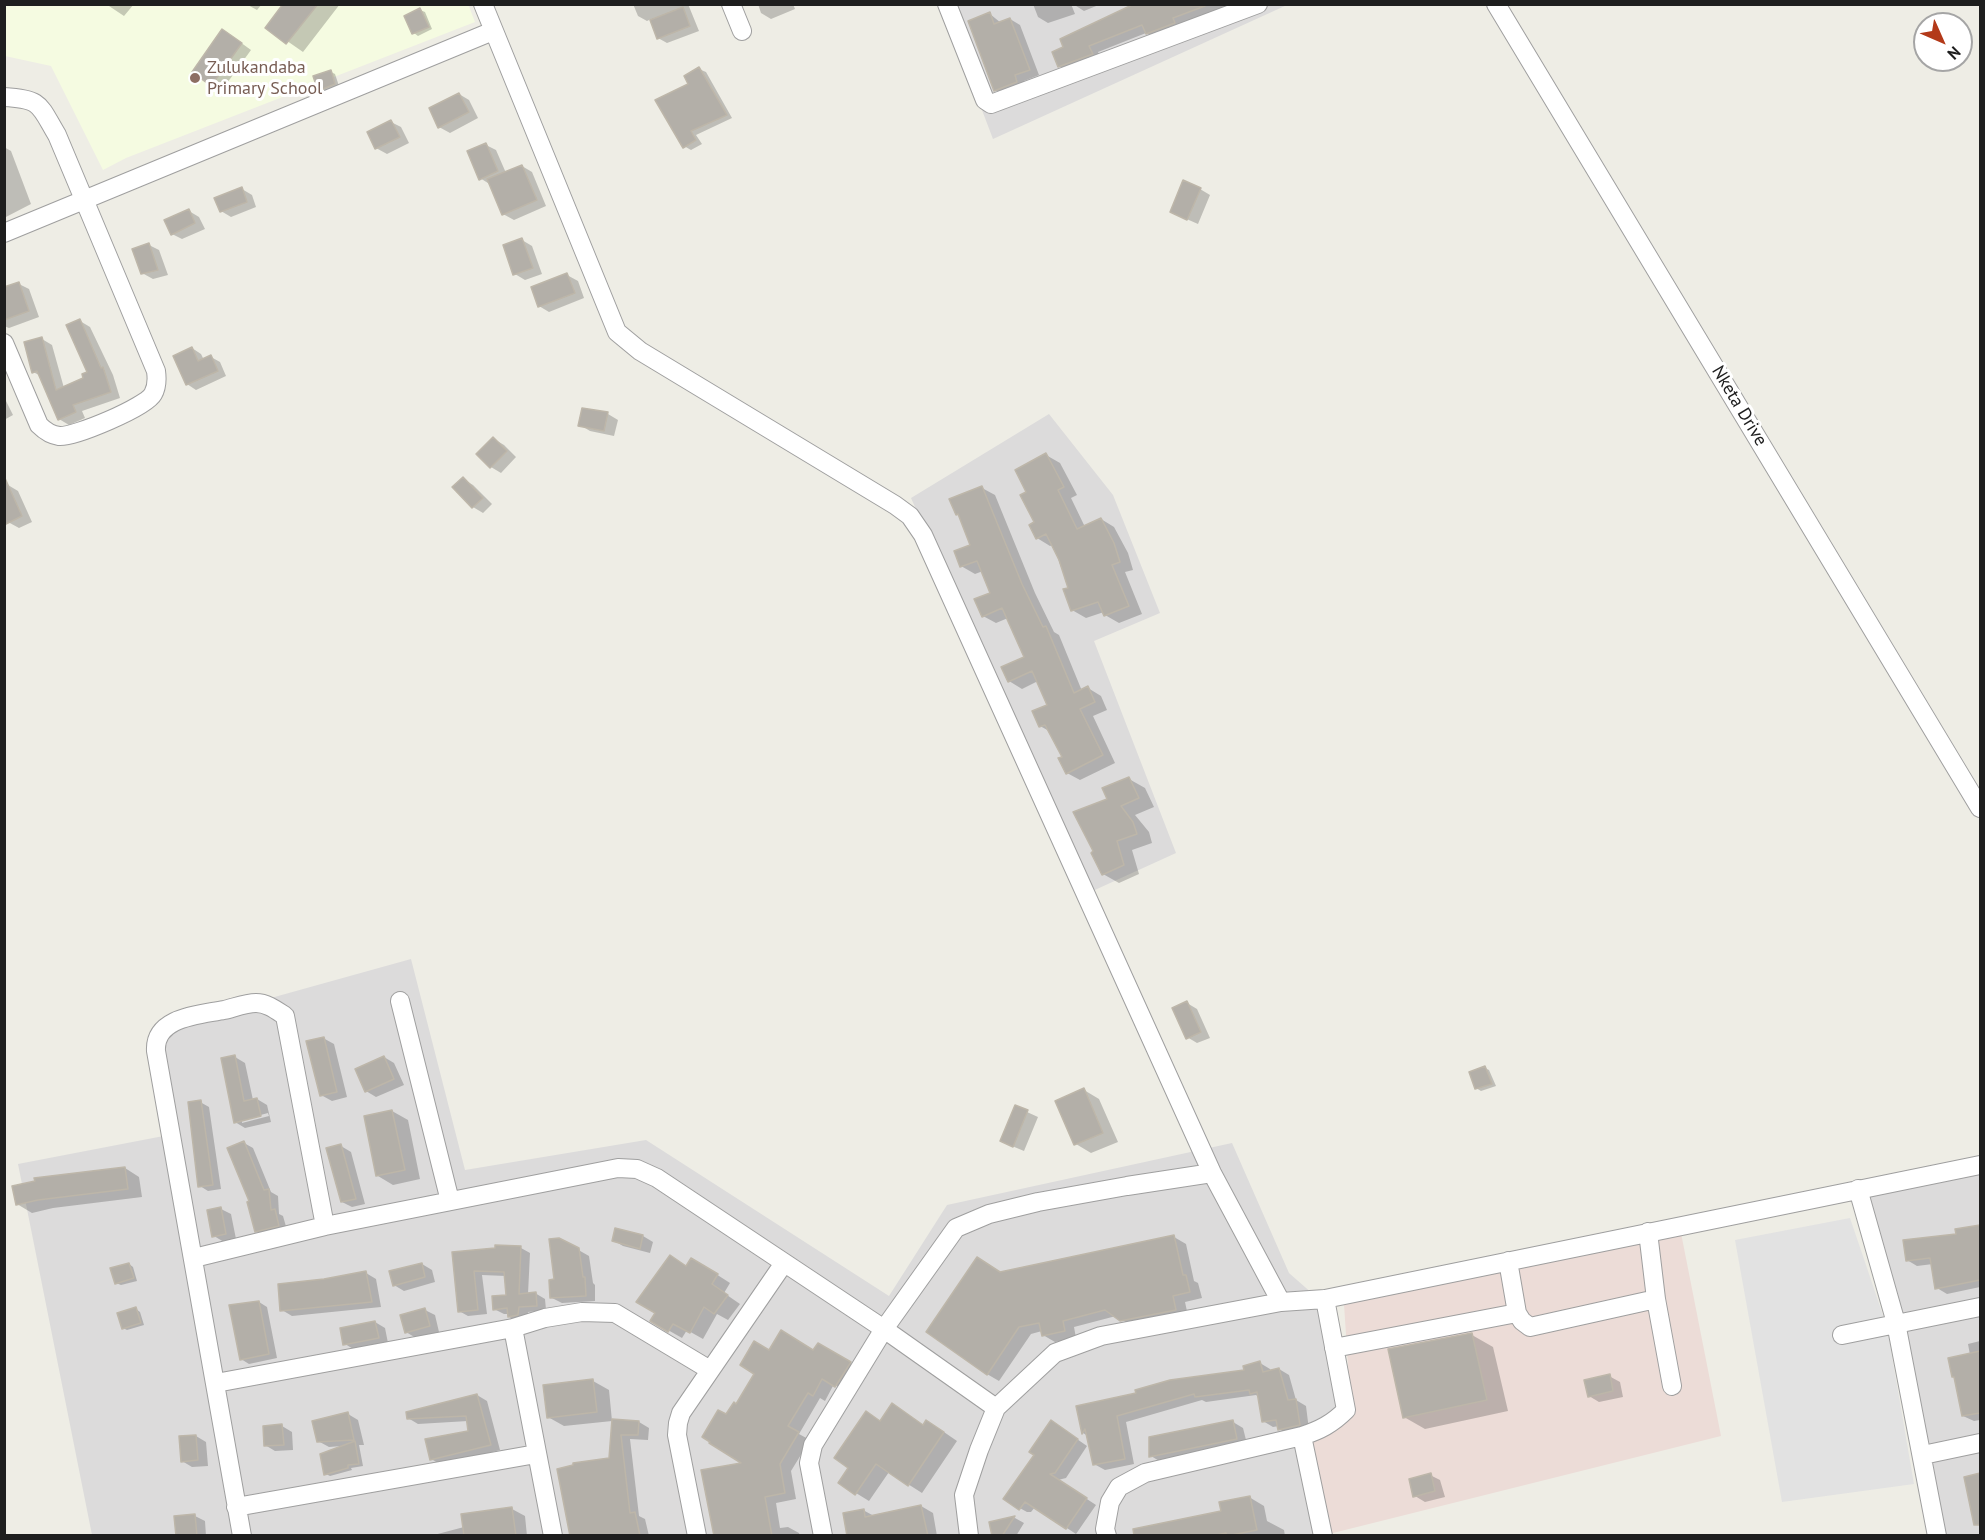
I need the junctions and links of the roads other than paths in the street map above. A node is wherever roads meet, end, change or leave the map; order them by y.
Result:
1 (483, 4) edge
2 (731, 4) edge
3 (947, 4) edge
4 (1258, 4) edge
5 (1496, 4) edge
6 (493, 31) junction
7 (742, 31) dead end
8 (4, 97) edge
9 (85, 199) junction
10 (4, 233) edge
11 (4, 343) edge
12 (1980, 808) edge
13 (400, 1001) dead end
14 (1980, 1165) edge
15 (1212, 1173) junction
16 (1858, 1189) junction
17 (450, 1201) junction
18 (325, 1226) junction
19 (1648, 1232) junction
20 (194, 1258) junction
21 (1508, 1261) junction
22 (784, 1263) junction
23 (1324, 1299) junction
24 (1656, 1299) junction
25 (1281, 1302) junction
26 (1980, 1307) edge
27 (1517, 1312) junction
28 (1896, 1323) junction
29 (513, 1328) junction
30 (884, 1329) junction
31 (1842, 1335) dead end
32 (1334, 1348) junction
33 (710, 1370) junction
34 (216, 1383) junction
35 (1672, 1386) dead end
36 (996, 1408) junction
37 (1302, 1436) junction
38 (1980, 1443) edge
39 (536, 1454) junction
40 (1923, 1455) junction
41 (236, 1507) junction
42 (242, 1536) edge
43 (553, 1536) edge
44 (697, 1536) edge
45 (823, 1536) edge
46 (969, 1536) edge
47 (1107, 1536) edge
48 (1323, 1536) edge
49 (1937, 1536) edge

1 - 6 street
2 - 7 street
3 - 4 street
5 - 12 street, Nketa Drive
6 - 9 street
6 - 15 street
8 - 9 street
9 - 10 street
9 - 11 street
13 - 17 street
14 - 16 street
15 - 25 street
15 - 30 street
16 - 19 street
16 - 28 street
17 - 18 street
17 - 22 street
18 - 20 street
18 - 20 street
19 - 21 street
19 - 24 street
20 - 34 street
21 - 23 street
21 - 27 street
22 - 30 street
22 - 33 street
23 - 25 street
23 - 32 street
24 - 27 street
24 - 35 street
25 - 36 street
26 - 28 street
27 - 32 street
28 - 31 street
28 - 40 street
29 - 33 street
29 - 34 street
29 - 39 street
30 - 36 street
30 - 45 street
32 - 37 street
33 - 44 street
34 - 41 street
36 - 46 street
37 - 47 street
37 - 48 street
38 - 40 street
39 - 41 street
39 - 43 street
40 - 49 street
41 - 42 street

